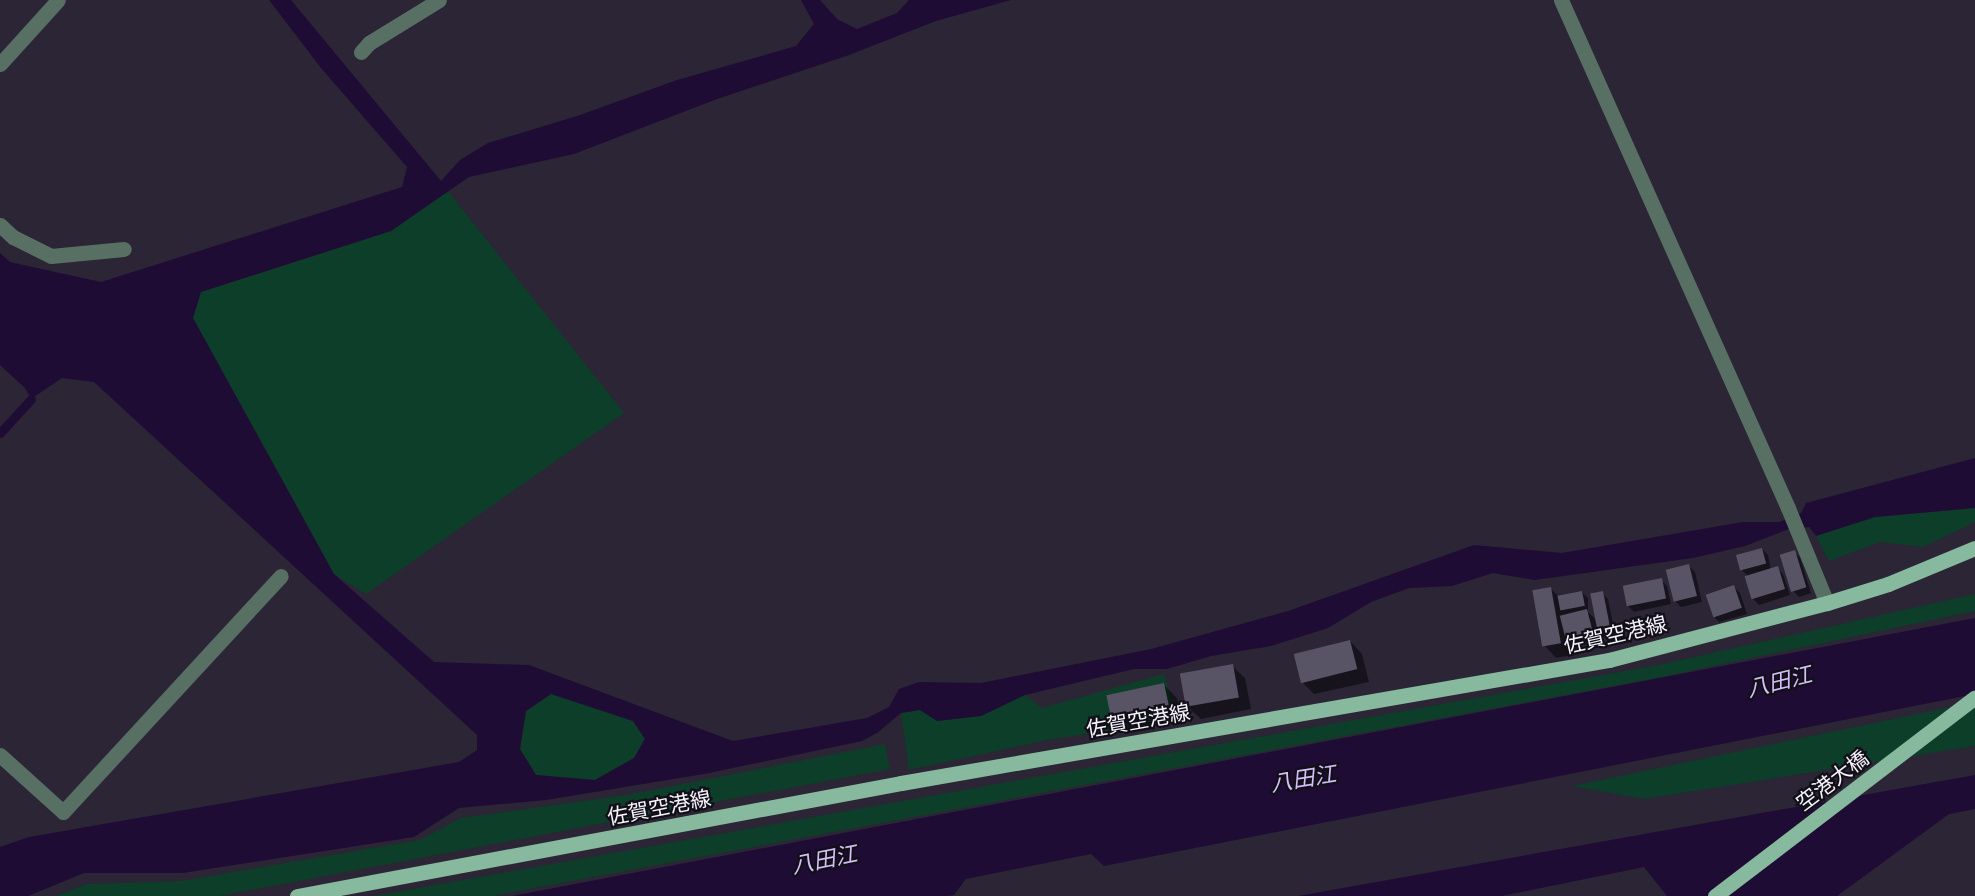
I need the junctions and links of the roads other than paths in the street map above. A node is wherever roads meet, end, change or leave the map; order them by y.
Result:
1 (58, 0) edge
2 (439, 0) edge
3 (1561, 0) edge
4 (362, 52) dead end
5 (0, 64) edge
6 (0, 225) edge
7 (123, 249) dead end
8 (1975, 548) edge
9 (281, 576) dead end
10 (1827, 603) junction
11 (1975, 697) edge
12 (0, 755) edge
13 (297, 896) edge
14 (1715, 896) edge

1 - 5 street
2 - 4 street
3 - 10 street
6 - 7 street
8 - 10 main road, 佐賀空港線
9 - 12 street
10 - 13 main road, 佐賀空港線
11 - 14 main road, 空港大橋

